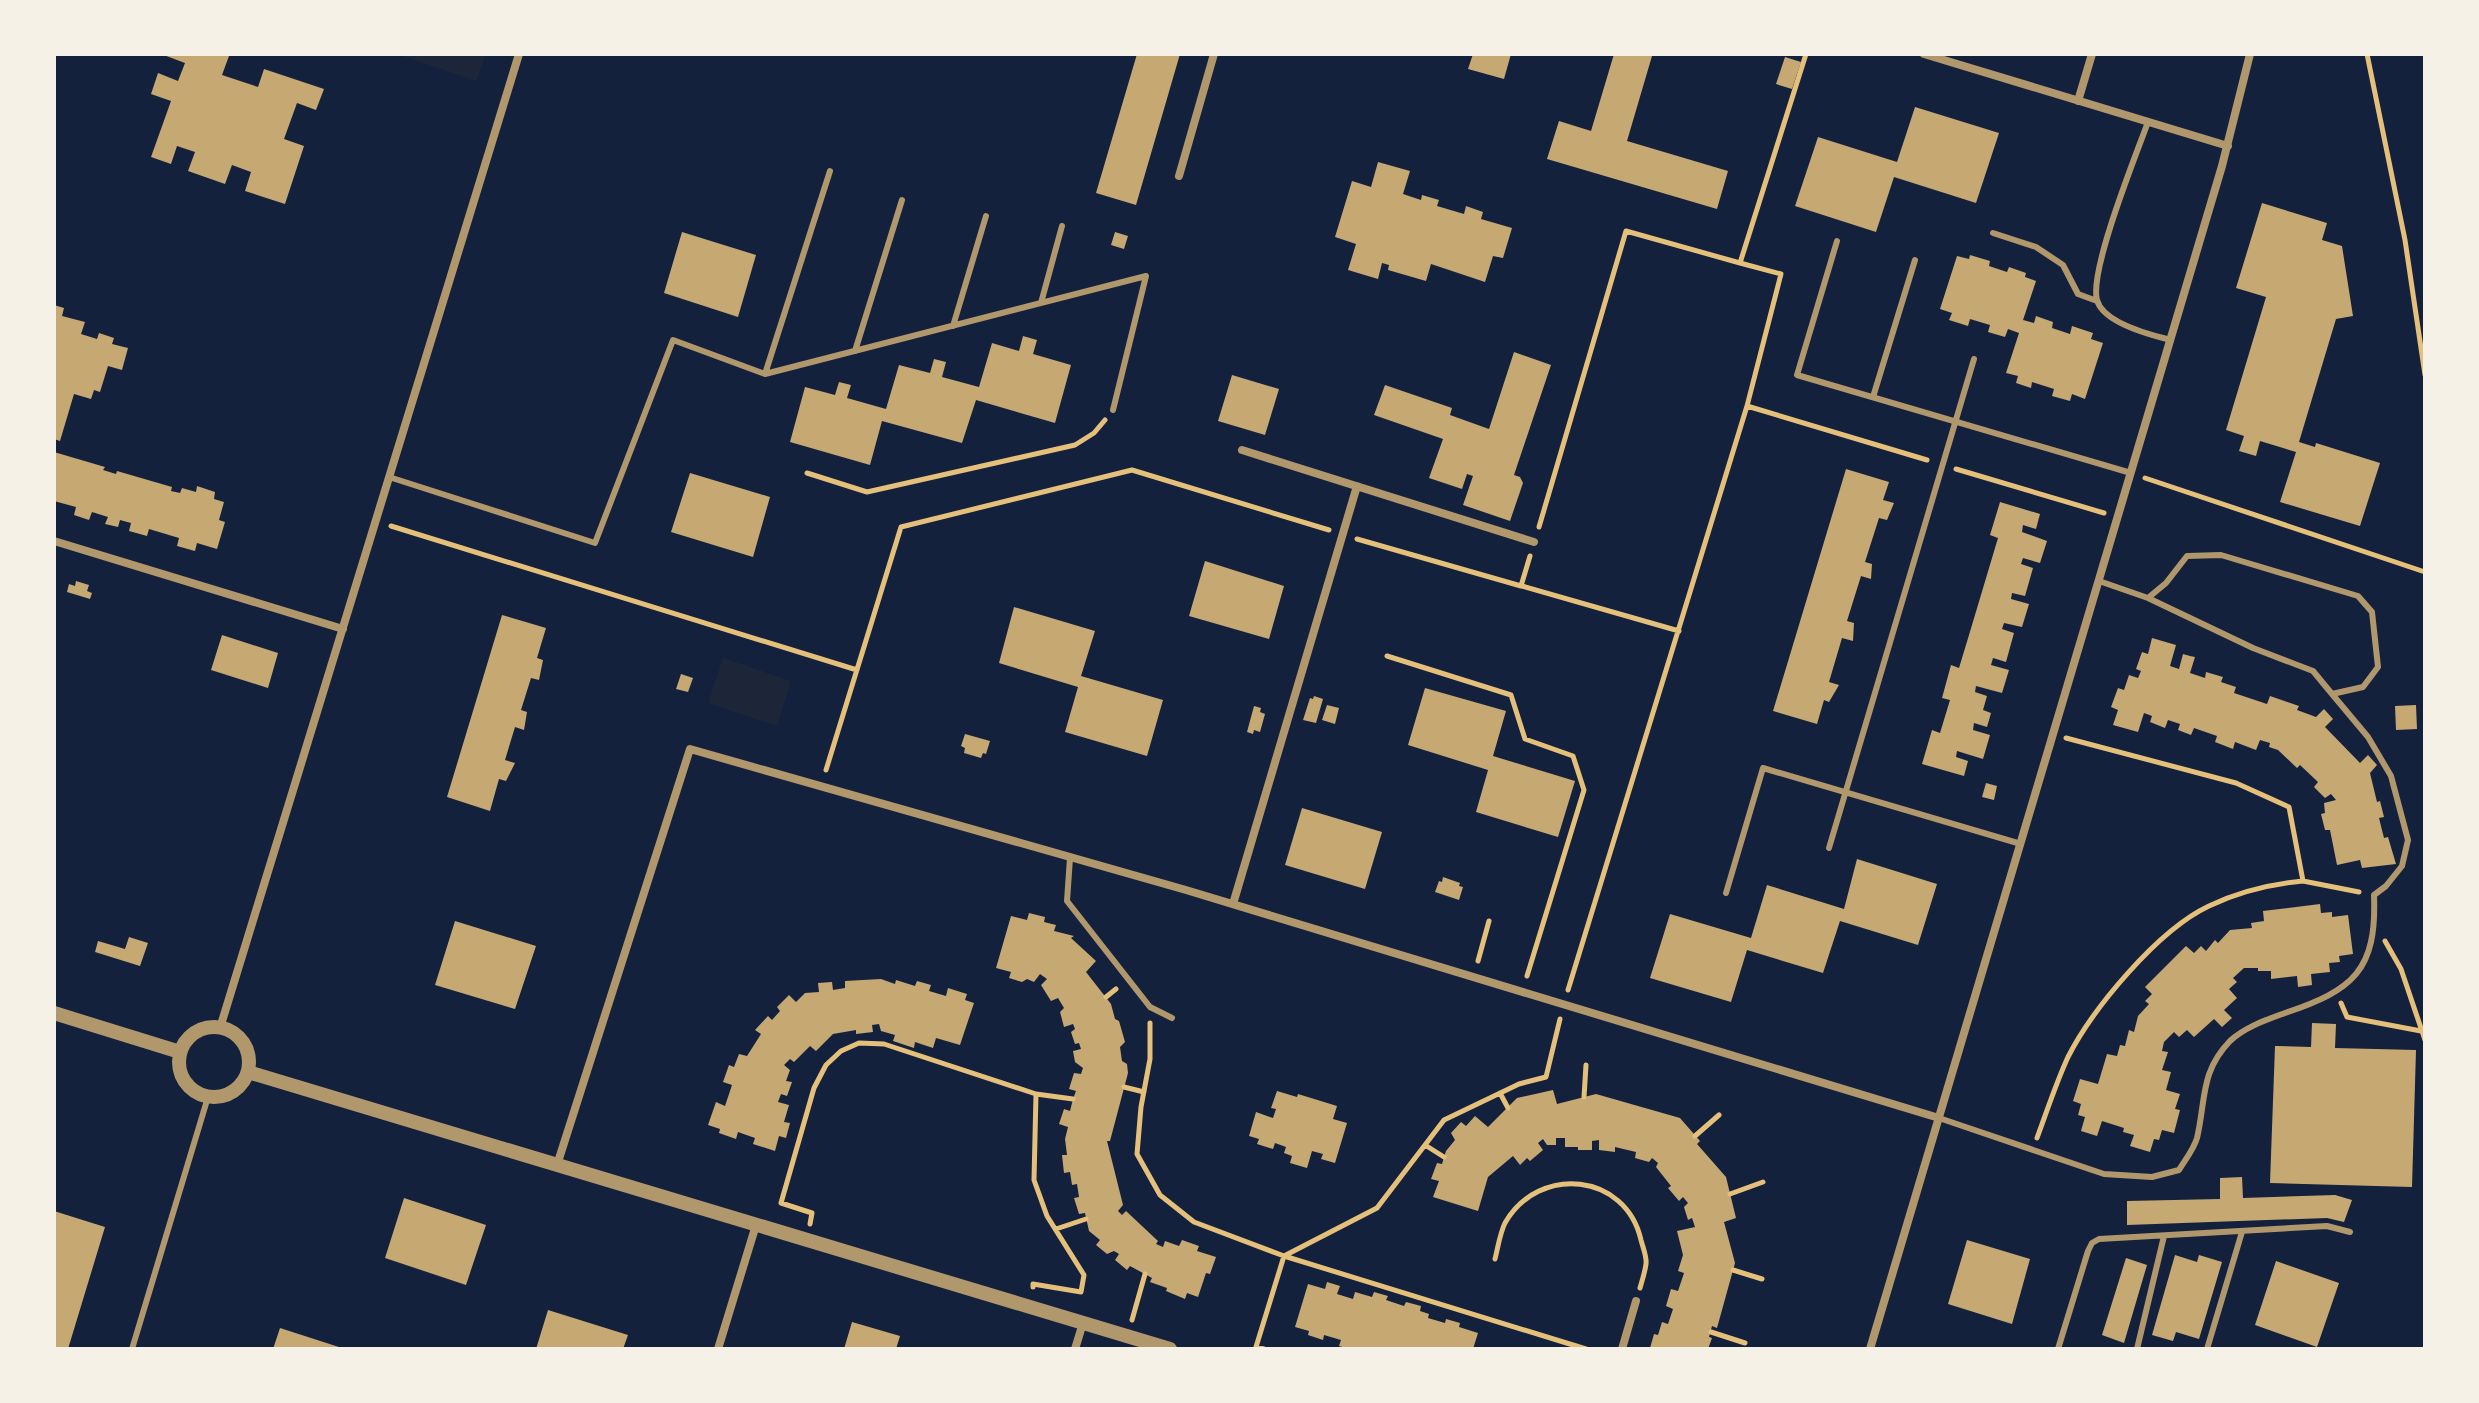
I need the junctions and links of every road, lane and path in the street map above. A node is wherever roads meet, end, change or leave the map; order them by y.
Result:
1 (519, 54) edge
2 (1214, 54) edge
3 (1806, 54) edge
4 (1924, 54) edge
5 (2092, 54) edge
6 (2250, 54) edge
7 (2367, 54) edge
8 (2078, 101) junction
9 (2148, 122) junction
10 (2228, 146) junction
11 (830, 171) dead end
12 (1179, 176) dead end
13 (902, 200) dead end
14 (986, 216) dead end
15 (1062, 226) dead end
16 (1993, 233) dead end
17 (1837, 241) dead end
18 (1915, 260) dead end
19 (1740, 263) junction
20 (2097, 301) junction
21 (1041, 303) junction
22 (953, 326) junction
23 (2171, 340) junction
24 (855, 351) junction
25 (1974, 359) dead end
26 (765, 374) junction
27 (2425, 375) edge
28 (1873, 397) junction
29 (1747, 406) junction
30 (1113, 410) joint
31 (1955, 422) junction
32 (1242, 450) dead end
33 (1942, 465) junction
34 (807, 473) dead end
35 (2131, 473) junction
36 (389, 477) junction
37 (1357, 486) junction
38 (2118, 518) junction
39 (376, 521) junction
40 (1342, 534) junction
41 (54, 541) edge
42 (1534, 542) junction
43 (2425, 572) edge
44 (2099, 581) junction
45 (1521, 586) junction
46 (2148, 598) junction
47 (343, 629) junction
48 (1679, 631) junction
49 (1387, 656) dead end
50 (857, 670) junction
51 (2332, 694) junction
52 (2053, 735) junction
53 (821, 786) junction
54 (1846, 792) junction
55 (2021, 844) junction
56 (1829, 848) dead end
57 (1070, 858) junction
58 (2303, 881) junction
59 (1726, 893) dead end
60 (2374, 895) junction
61 (1233, 904) junction
62 (1489, 921) dead end
63 (2374, 929) junction
64 (1474, 977) junction
65 (2336, 990) junction
66 (1522, 992) junction
67 (1564, 1005) junction
68 (1150, 1007) junction
69 (54, 1013) edge
70 (1172, 1018) dead end
71 (220, 1028) junction
72 (2421, 1031) junction
73 (2425, 1040) edge
74 (180, 1052) junction
75 (1586, 1065) dead end
76 (248, 1072) junction
77 (1124, 1087) dead end
78 (1144, 1092) junction
79 (1500, 1093) junction
80 (1036, 1094) junction
81 (208, 1097) junction
82 (1584, 1097) dead end
83 (1073, 1099) dead end
84 (1508, 1108) dead end
85 (1719, 1115) dead end
86 (1939, 1118) junction
87 (1695, 1136) dead end
88 (1425, 1145) junction
89 (2032, 1150) junction
90 (1444, 1157) dead end
91 (557, 1165) junction
92 (1763, 1182) dead end
93 (1730, 1194) dead end
94 (1086, 1219) dead end
95 (756, 1225) junction
96 (1056, 1229) junction
97 (2242, 1232) junction
98 (2350, 1232) dead end
99 (2164, 1236) junction
100 (807, 1240) junction
101 (1284, 1256) junction
102 (1495, 1259) dead end
103 (1733, 1270) dead end
104 (1145, 1274) dead end
105 (1762, 1279) dead end
106 (1636, 1301) joint
107 (1028, 1306) junction
108 (1083, 1323) junction
109 (1711, 1332) dead end
110 (1127, 1336) junction
111 (1745, 1343) dead end
112 (132, 1349) edge
113 (718, 1349) edge
114 (1075, 1349) edge
115 (1170, 1349) edge
116 (1264, 1349) edge
117 (1586, 1349) edge
118 (1622, 1349) edge
119 (1870, 1349) edge
120 (2058, 1349) edge
121 (2137, 1349) edge
122 (2207, 1349) edge

1 - 36 street
2 - 12 street
3 - 19 path
4 - 8 street
5 - 8 street
6 - 10 street
7 - 27 path
8 - 9 street
9 - 10 street
9 - 20 lane
10 - 23 street
11 - 26 lane
13 - 24 lane
14 - 22 lane
15 - 21 lane
16 - 20 lane
17 - 28 lane
18 - 28 lane
19 - 29 path
19 - 42 path
20 - 23 lane
21 - 22 lane
21 - 30 lane
22 - 24 lane
23 - 35 street
24 - 26 lane
25 - 31 lane
26 - 36 lane
28 - 31 lane
29 - 33 path
29 - 48 path
30 - 34 path
31 - 33 lane
31 - 35 lane
32 - 37 street
33 - 38 path
33 - 54 lane
35 - 38 street
35 - 43 path
36 - 39 street
37 - 40 street
37 - 42 street
38 - 44 street
39 - 47 street
39 - 50 path
40 - 45 path
40 - 50 path
40 - 61 street
41 - 47 street
42 - 45 path
44 - 46 lane
44 - 52 street
45 - 48 path
46 - 51 lane
46 - 51 lane
47 - 71 street
48 - 67 path
49 - 66 path
50 - 53 path
51 - 60 lane
52 - 55 street
52 - 58 path
53 - 57 street
53 - 91 street
54 - 55 lane
54 - 56 lane
54 - 59 lane
55 - 86 street
57 - 61 street
57 - 68 lane
58 - 60 path
58 - 89 path
60 - 63 lane
61 - 64 street
62 - 64 path
63 - 65 lane
63 - 72 path
64 - 66 street
65 - 72 path
65 - 89 lane
66 - 67 street
67 - 79 path
67 - 86 street
68 - 70 lane
68 - 78 path
69 - 74 street
71 - 74 street
71 - 76 street
72 - 73 path
74 - 81 street
75 - 82 path
76 - 81 street
76 - 91 street
77 - 78 path
78 - 101 path
79 - 84 path
79 - 88 path
80 - 83 path
80 - 96 path
80 - 100 path
81 - 112 lane
85 - 87 path
86 - 89 lane
86 - 119 street
88 - 90 path
88 - 101 path
91 - 95 street
92 - 93 path
94 - 96 path
95 - 100 street
95 - 113 street
96 - 107 path
97 - 98 lane
97 - 99 lane
97 - 122 lane
99 - 120 lane
99 - 121 lane
100 - 107 street
101 - 116 path
101 - 117 path
102 - 106 path
103 - 105 path
104 - 110 path
106 - 118 street
107 - 108 street
108 - 110 street
108 - 114 street
109 - 111 path
110 - 115 street

